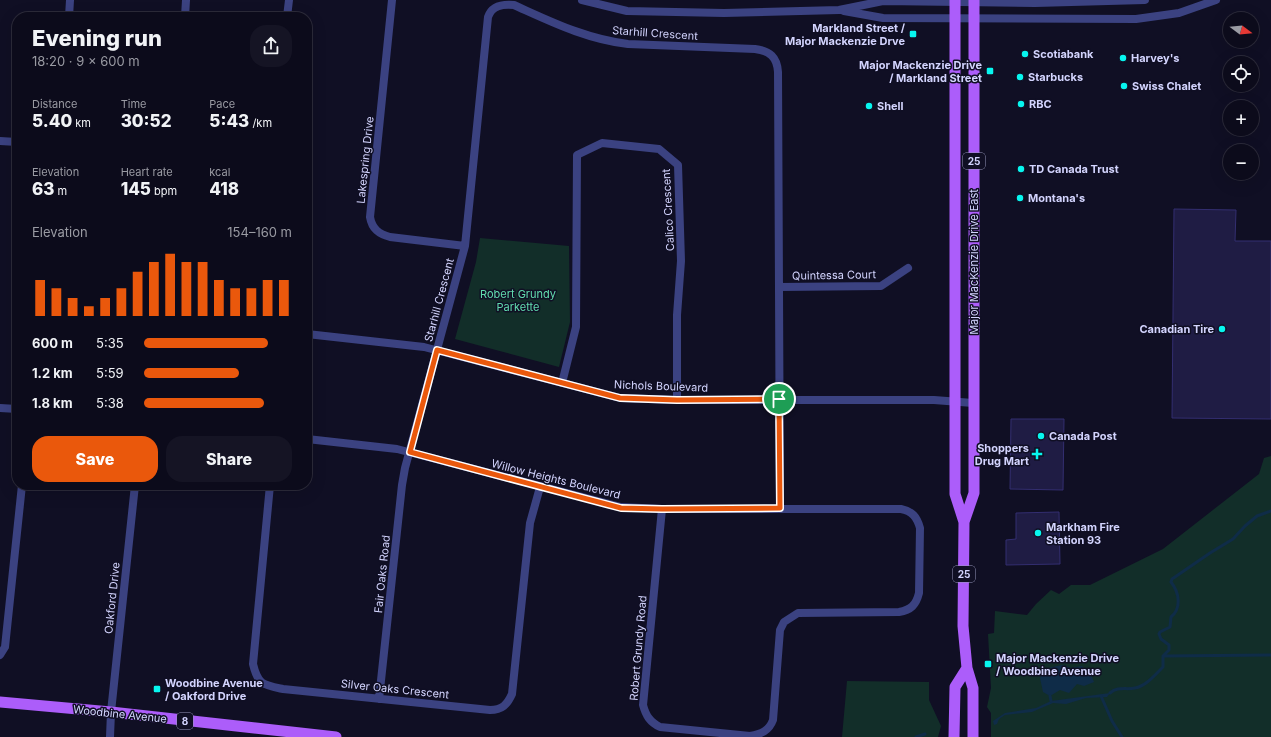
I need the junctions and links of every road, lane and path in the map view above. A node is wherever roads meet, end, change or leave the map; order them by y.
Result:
1 (70, 0) edge
2 (186, 0) edge
3 (289, 0) edge
4 (392, 0) edge
5 (582, 0) edge
6 (955, 0) edge
7 (1145, 0) edge
8 (1216, 0) edge
9 (974, 1) edge
10 (839, 10) junction
11 (69, 12) edge
12 (185, 12) edge
13 (288, 12) edge
14 (955, 19) junction
15 (974, 19) junction
16 (0, 141) edge
17 (12, 142) edge
18 (465, 246) junction
19 (908, 268) dead end
20 (779, 287) junction
21 (312, 335) edge
22 (437, 350) junction
23 (562, 383) junction
24 (779, 399) junction
25 (677, 400) junction
26 (954, 402) junction
27 (973, 403) junction
28 (0, 408) edge
29 (12, 409) edge
30 (312, 439) edge
31 (410, 452) junction
32 (540, 487) junction
33 (22, 490) edge
34 (134, 490) edge
35 (269, 490) edge
36 (780, 508) junction
37 (662, 509) junction
38 (918, 521) joint
39 (964, 522) junction
40 (0, 654) edge
41 (967, 668) junction
42 (380, 699) junction
43 (0, 702) edge
44 (111, 712) junction
45 (110, 737) edge
46 (336, 737) edge
47 (954, 737) edge
48 (973, 737) edge

1 - 11 street
2 - 12 street
3 - 13 street
4 - 18 street, Lakespring Drive
5 - 10 street
6 - 9 street
6 - 10 street
6 - 14 main road, Major MacKenzie Drive East / 25
7 - 9 street
8 - 15 street
9 - 15 main road, Major MacKenzie Drive East / 25
10 - 14 street
14 - 15 street
14 - 26 main road, Major MacKenzie Drive East / 25
15 - 27 main road, Major MacKenzie Drive East / 25
16 - 17 street
18 - 20 street, Starhill Crescent
18 - 22 street, Starhill Crescent
19 - 20 street, Quintessa Court
20 - 24 street, Starhill Crescent
21 - 22 street, Nichols Boulevard
22 - 23 street, Nichols Boulevard
22 - 31 street, Starhill Crescent
23 - 25 street, Nichols Boulevard
23 - 25 street, Calico Crescent
24 - 25 street, Nichols Boulevard
24 - 26 street, Nichols Boulevard
24 - 36 street, Starhill Crescent
26 - 27 street, Nichols Boulevard
26 - 39 main road, Major MacKenzie Drive East / 25
27 - 39 main road, Major MacKenzie Drive East / 25
28 - 29 street
30 - 31 street, Willow Heights Boulevard
31 - 32 street, Willow Heights Boulevard
31 - 42 street, Fair Oaks Road
32 - 37 street, Willow Heights Boulevard
32 - 42 street, Silver Oaks Crescent
33 - 40 street
34 - 44 street, Oakford Drive
35 - 42 street, Silver Oaks Crescent
36 - 37 street, Willow Heights Boulevard
36 - 38 street, Willow Heights Boulevard
37 - 38 street, Robert Grundy Road
39 - 41 main road, Major MacKenzie Drive East / 25
41 - 47 main road
41 - 48 main road, Major MacKenzie Drive East / 25
43 - 44 main road, Woodbine Avenue / 8
44 - 45 street, Oakford Drive
44 - 46 main road, Woodbine Avenue / 8

